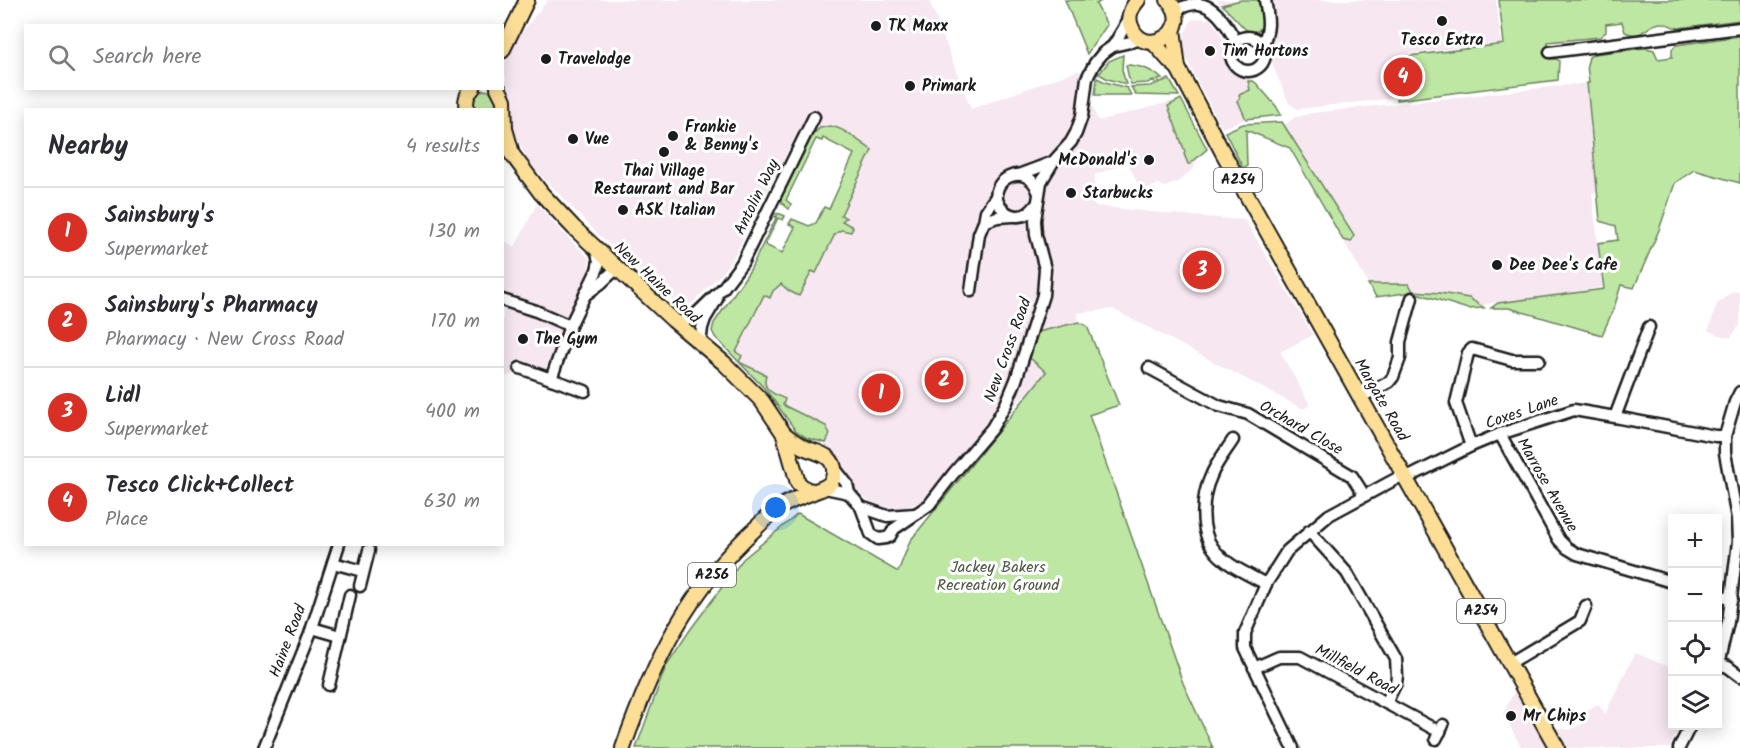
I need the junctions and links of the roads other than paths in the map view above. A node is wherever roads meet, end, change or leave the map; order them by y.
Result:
1 (528, 0) edge
2 (1265, 0) edge
3 (1133, 5) edge
4 (1172, 5) edge
5 (1740, 28) edge
6 (1173, 29) junction
7 (1148, 40) junction
8 (1236, 42) junction
9 (1262, 45) junction
10 (1113, 46) junction
11 (504, 47) edge
12 (1550, 52) dead end
13 (1178, 68) junction
14 (472, 90) edge
15 (499, 90) edge
16 (467, 108) edge
17 (503, 108) edge
18 (814, 117) dead end
19 (504, 118) edge
20 (507, 146) edge
21 (1053, 162) junction
22 (1020, 174) junction
23 (1038, 191) junction
24 (997, 195) junction
25 (1037, 204) junction
26 (1017, 216) junction
27 (984, 222) junction
28 (1036, 235) junction
29 (596, 248) junction
30 (617, 268) junction
31 (723, 288) junction
32 (971, 291) dead end
33 (585, 295) junction
34 (1412, 298) dead end
35 (504, 301) edge
36 (673, 321) junction
37 (570, 326) junction
38 (1649, 327) dead end
39 (700, 344) junction
40 (1539, 360) dead end
41 (520, 368) dead end
42 (1149, 368) dead end
43 (551, 379) junction
44 (585, 391) dead end
45 (1361, 398) junction
46 (1738, 399) edge
47 (1615, 417) junction
48 (784, 434) junction
49 (1500, 434) junction
50 (1725, 436) junction
51 (1233, 440) dead end
52 (1471, 446) junction
53 (820, 453) junction
54 (833, 466) junction
55 (795, 474) junction
56 (1406, 476) junction
57 (819, 490) junction
58 (849, 493) junction
59 (1736, 494) edge
60 (1364, 495) junction
61 (861, 507) junction
62 (778, 508) junction
63 (915, 514) junction
64 (885, 515) junction
65 (869, 527) junction
66 (894, 529) junction
67 (1309, 531) junction
68 (338, 546) edge
69 (369, 550) dead end
70 (333, 562) junction
71 (363, 571) junction
72 (1668, 581) edge
73 (1266, 584) junction
74 (360, 586) dead end
75 (350, 595) dead end
76 (1722, 596) edge
77 (1732, 599) junction
78 (1586, 606) dead end
79 (312, 628) junction
80 (340, 636) junction
81 (1722, 646) edge
82 (1510, 663) junction
83 (1722, 666) edge
84 (1254, 668) junction
85 (1740, 676) edge
86 (329, 685) dead end
87 (1386, 703) junction
88 (1688, 730) edge
89 (1439, 732) dead end
90 (264, 748) edge
91 (623, 748) edge
92 (1293, 748) edge
93 (1557, 748) edge
94 (1679, 748) edge

1 - 11 main road
2 - 9 street
3 - 7 main road, Margate Road / A254
3 - 10 street, New Cross Road
4 - 6 main road, Margate Road / A254
4 - 8 street
5 - 12 street
6 - 7 main road
6 - 13 main road, Margate Road / A254
7 - 10 street
7 - 13 main road, Margate Road / A254
8 - 9 street
8 - 9 street
10 - 21 street, New Cross Road
13 - 45 main road, Margate Road / A254
14 - 16 main road
15 - 17 main road
18 - 31 street, Antolin Way
19 - 20 main road, New Haine Road
20 - 29 main road, New Haine Road
21 - 22 street, New Cross Road
21 - 23 street, New Cross Road
22 - 23 street
22 - 24 street, New Cross Road
23 - 25 street, New Cross Road
24 - 26 street, New Cross Road
24 - 27 street
25 - 26 street
25 - 28 street, New Cross Road
26 - 27 street
26 - 28 street, New Cross Road
27 - 32 street
28 - 63 street, New Cross Road
29 - 30 main road, New Haine Road
29 - 33 street
30 - 33 street
30 - 36 main road, New Haine Road
31 - 36 street, Antolin Way
31 - 39 street, Antolin Way
33 - 37 street
34 - 45 street
35 - 37 street
36 - 39 main road, New Haine Road
37 - 43 street
38 - 47 street
39 - 48 main road, New Haine Road
40 - 52 street
41 - 43 street
42 - 60 street, Orchard Close
43 - 44 street
45 - 56 main road, Margate Road / A254
46 - 50 street
47 - 49 street, Coxes Lane
47 - 50 street, Coxes Lane
48 - 53 main road, New Haine Road
48 - 55 main road, New Haine Road
49 - 52 street, Coxes Lane
49 - 72 street, Marrose Avenue
50 - 59 street
51 - 73 street
52 - 56 street, Coxes Lane
53 - 54 main road, New Haine Road
53 - 55 main road, A256
54 - 57 main road
54 - 58 street
55 - 57 main road
55 - 62 main road, A256
56 - 60 street, Coxes Lane
56 - 82 main road, Margate Road / A254
57 - 58 street
57 - 62 main road, A256
58 - 61 street
59 - 77 street
60 - 67 street, Coxes Lane
61 - 64 street
61 - 65 street
62 - 91 main road, A256
63 - 64 street
63 - 66 street, New Cross Road
64 - 65 street
64 - 66 street
65 - 66 street, New Cross Road
67 - 73 street, Coxes Lane
67 - 87 street
68 - 70 street, Haine Road
69 - 71 street
70 - 71 street
70 - 79 street, Haine Road
71 - 74 street
73 - 84 street, Coxes Lane
75 - 80 street
76 - 77 street
77 - 81 street
78 - 82 street
79 - 80 street
79 - 90 street, Haine Road
80 - 86 street
82 - 93 main road, Margate Road / A254
83 - 85 street
84 - 87 street, Millfield Road
84 - 92 street, Coxes Lane
87 - 89 street, Millfield Road
88 - 94 street

